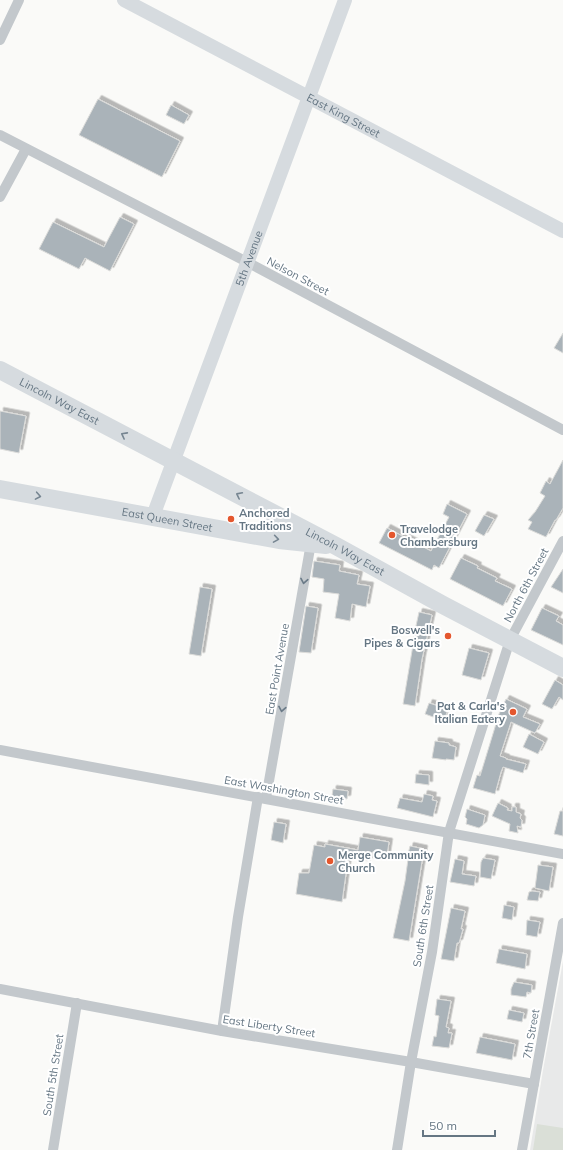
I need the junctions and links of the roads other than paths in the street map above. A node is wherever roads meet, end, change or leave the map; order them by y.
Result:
1 (19, 0) edge
2 (124, 0) edge
3 (345, 0) edge
4 (0, 40) edge
5 (309, 96) junction
6 (0, 135) edge
7 (26, 149) junction
8 (0, 197) edge
9 (563, 231) edge
10 (247, 262) junction
11 (0, 370) edge
12 (563, 430) edge
13 (173, 461) junction
14 (0, 489) edge
15 (259, 505) junction
16 (153, 516) junction
17 (254, 536) junction
18 (563, 541) edge
19 (311, 543) junction
20 (336, 546) junction
21 (510, 640) junction
22 (563, 668) edge
23 (0, 750) edge
24 (262, 798) junction
25 (449, 832) junction
26 (563, 854) edge
27 (563, 923) edge
28 (0, 989) edge
29 (77, 1003) junction
30 (222, 1031) junction
31 (411, 1062) junction
32 (534, 1084) junction
33 (53, 1150) edge
34 (397, 1150) edge
35 (522, 1150) edge

1 - 4 street
2 - 5 street, East King Street
3 - 5 street, 5th Avenue
5 - 9 street, East King Street
5 - 10 street, 5th Avenue
6 - 7 street, Nelson Street
7 - 8 street
7 - 10 street, Nelson Street
10 - 12 street, Nelson Street
10 - 13 street, 5th Avenue
13 -> 11 highway, Lincoln Way East
15 -> 13 highway, Lincoln Way East
13 - 16 street, 5th Avenue
14 -> 16 highway, East Queen Street
15 - 17 highway
15 - 20 highway, Lincoln Way East
16 - 17 highway, East Queen Street
17 -> 19 highway, East Queen Street
18 - 21 street, North 6th Street
19 - 20 highway, East Queen Street
19 -> 24 street, East Point Avenue
20 - 21 highway, Lincoln Way East
21 - 22 highway, Lincoln Way East
21 - 25 street, South 6th Street
23 - 24 street, East Washington Street
24 - 25 street, East Washington Street
24 - 30 street, East Point Avenue
25 - 26 street, East Washington Street
25 - 31 street, South 6th Street
27 - 32 street, 7th Street
28 - 29 street, East Liberty Street
29 - 30 street, East Liberty Street
29 - 33 street, South 5th Street
30 - 31 street, East Liberty Street
31 - 32 street, East Liberty Street
31 - 34 street, South 6th Street
32 - 35 street, 7th Street

